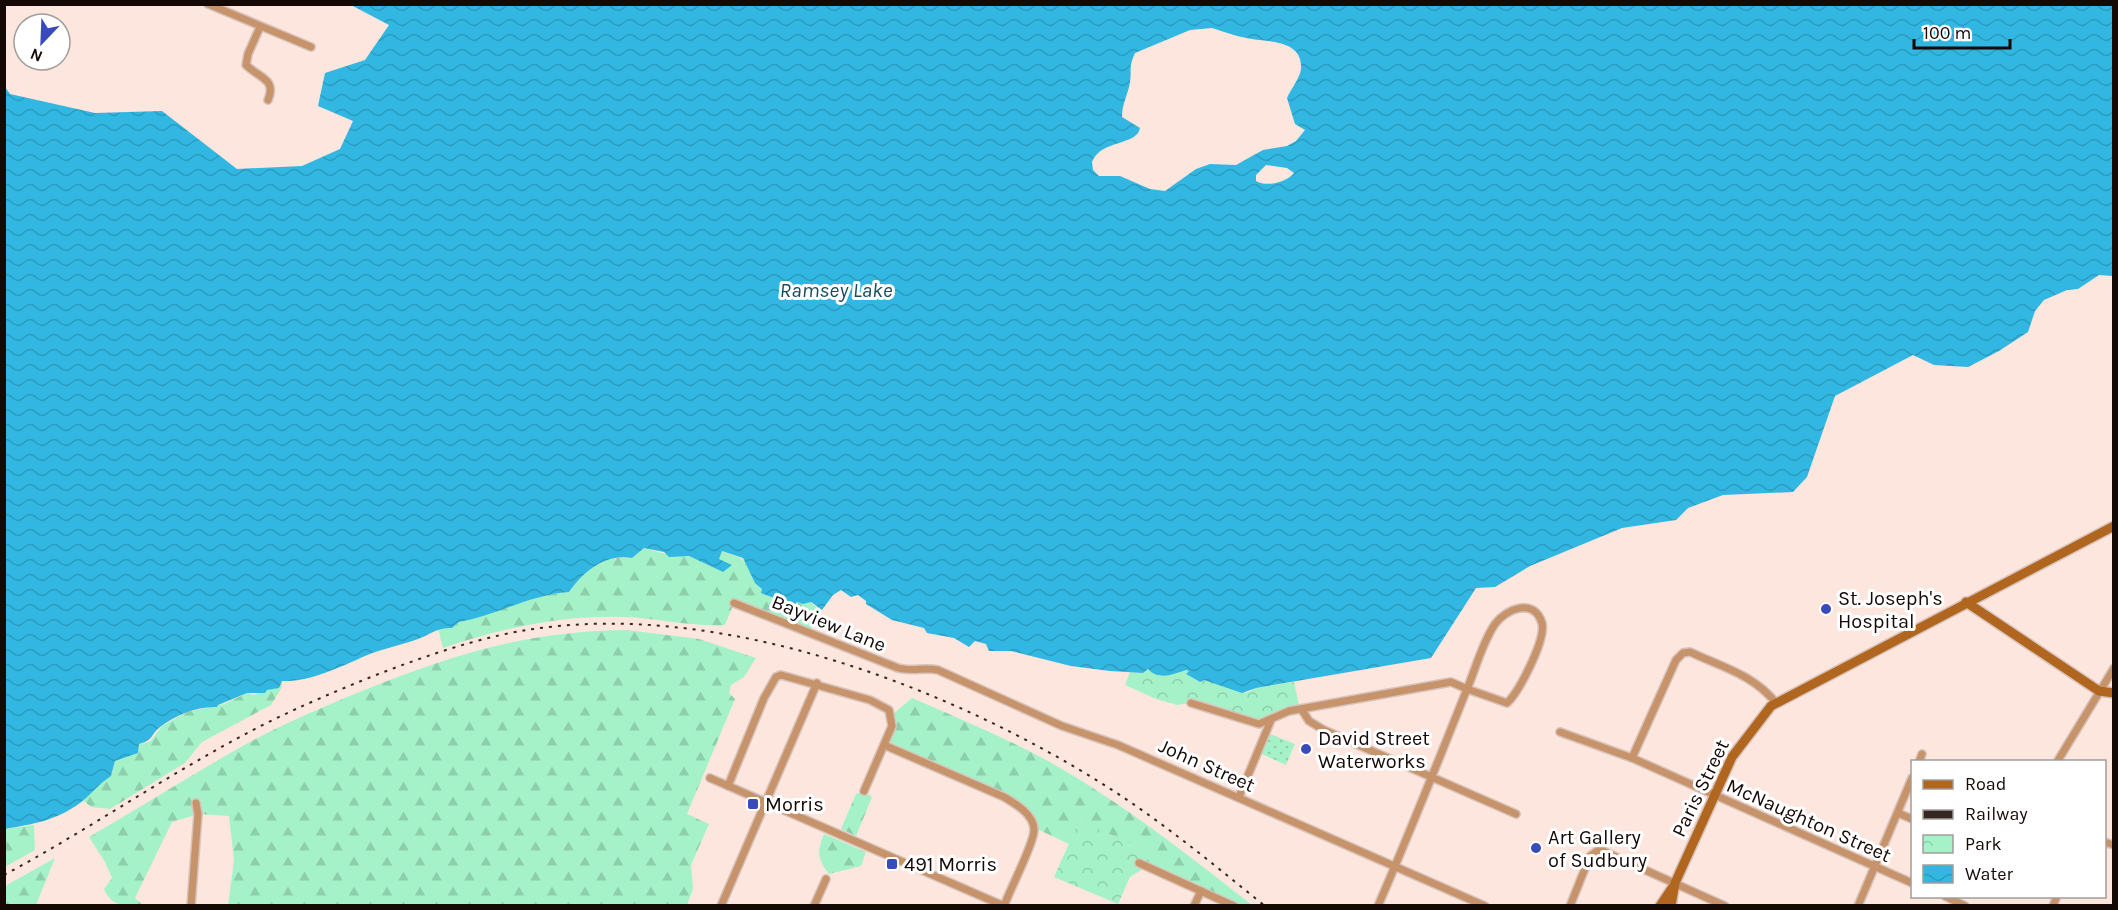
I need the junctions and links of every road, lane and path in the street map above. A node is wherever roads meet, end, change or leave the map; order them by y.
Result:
1 (208, 4) edge
2 (260, 27) junction
3 (311, 47) dead end
4 (268, 100) dead end
5 (2114, 526) edge
6 (1966, 602) junction
7 (734, 603) dead end
8 (2114, 668) edge
9 (912, 671) joint
10 (817, 683) junction
11 (1467, 689) junction
12 (2099, 691) junction
13 (2114, 693) edge
14 (1191, 703) dead end
15 (1776, 703) junction
16 (1302, 710) junction
17 (1271, 720) junction
18 (1560, 732) dead end
19 (884, 745) junction
20 (1922, 754) dead end
21 (1632, 758) junction
22 (1920, 760) edge
23 (2058, 760) edge
24 (710, 778) dead end
25 (1432, 778) junction
26 (1911, 780) edge
27 (728, 786) junction
28 (864, 791) dead end
29 (1713, 796) junction
30 (1239, 797) junction
31 (196, 802) dead end
32 (766, 802) junction
33 (1898, 813) junction
34 (1516, 814) dead end
35 (1911, 819) edge
36 (1139, 863) dead end
37 (1875, 866) junction
38 (1395, 867) junction
39 (826, 879) dead end
40 (1675, 883) junction
41 (1911, 883) edge
42 (1201, 891) junction
43 (1947, 898) edge
44 (1476, 904) edge
45 (1004, 905) edge
46 (191, 906) edge
47 (722, 906) edge
48 (814, 906) edge
49 (1194, 906) edge
50 (1234, 906) edge
51 (1378, 906) edge
52 (1485, 906) edge
53 (1570, 906) edge
54 (1660, 906) edge
55 (1671, 906) edge
56 (1725, 906) edge
57 (1858, 906) edge
58 (1965, 906) edge

1 - 2 street
2 - 3 street
2 - 4 street
5 - 6 main road, Paris Street
6 - 12 main road
6 - 15 main road, Paris Street
7 - 9 street, Bayview Lane
8 - 12 street
9 - 30 street, John Street
10 - 19 street
10 - 27 street
10 - 32 street
11 - 11 street
11 - 16 street
11 - 25 street
12 - 13 main road
12 - 23 street
14 - 17 street
15 - 21 street
15 - 29 main road, Paris Street
16 - 17 street
16 - 25 street
17 - 30 street
18 - 21 street, McNaughton Street
19 - 28 street
19 - 45 street
20 - 22 street
21 - 29 street, McNaughton Street
24 - 27 street
25 - 34 street
25 - 38 street
26 - 33 street
27 - 32 street
29 - 37 street, McNaughton Street
29 - 40 main road, Paris Street
30 - 38 street, John Street
31 - 46 street
32 - 45 street
32 - 47 street
33 - 35 street
33 - 37 street
36 - 42 street
37 - 41 street, McNaughton Street
37 - 57 street
38 - 44 street, John Street
38 - 51 street
39 - 48 street
40 - 53 street
40 - 54 main road, Paris Street
40 - 55 main road, Paris Street
40 - 56 street
42 - 49 street
42 - 50 street
43 - 58 street
44 - 52 street, John Street

